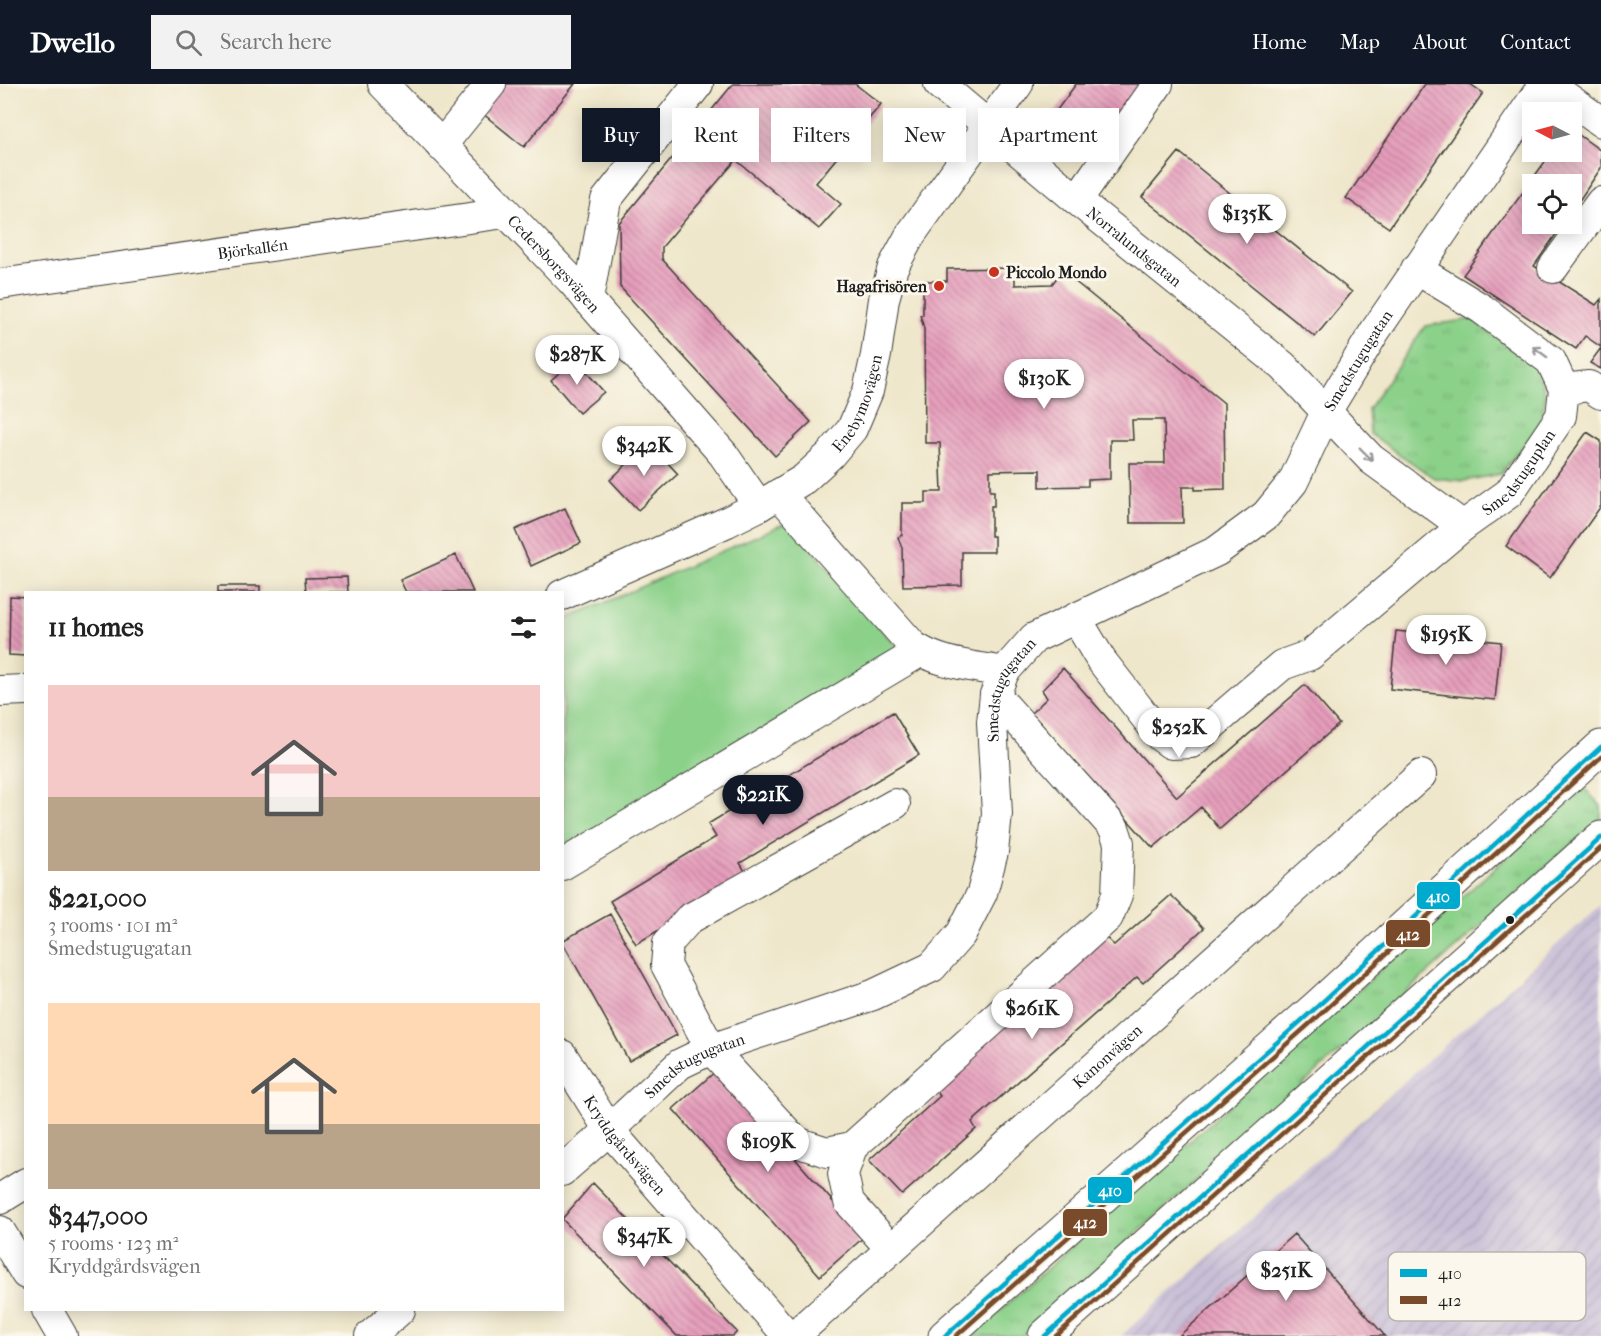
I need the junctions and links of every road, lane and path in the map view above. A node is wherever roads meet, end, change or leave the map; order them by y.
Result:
1 (383, 84) edge
2 (491, 84) edge
3 (698, 84) edge
4 (939, 84) edge
5 (1018, 84) edge
6 (1158, 84) edge
7 (1546, 84) edge
8 (1002, 108) edge
9 (978, 116) edge
10 (1601, 122) edge
11 (978, 142) edge
12 (441, 146) junction
13 (1032, 162) edge
14 (1077, 200) junction
15 (1601, 202) edge
16 (505, 213) junction
17 (1553, 268) dead end
18 (1416, 269) junction
19 (0, 284) edge
20 (588, 300) junction
21 (1564, 388) junction
22 (1601, 394) edge
23 (1326, 412) junction
24 (769, 500) junction
25 (1463, 526) junction
26 (564, 594) edge
27 (1076, 618) junction
28 (921, 651) junction
29 (999, 684) junction
30 (24, 690) edge
31 (0, 691) edge
32 (1601, 747) edge
33 (1421, 775) dead end
34 (895, 804) dead end
35 (1601, 838) edge
36 (564, 864) edge
37 (711, 1049) junction
38 (564, 1058) edge
39 (609, 1130) junction
40 (852, 1147) junction
41 (564, 1169) edge
42 (24, 1184) edge
43 (0, 1199) edge
44 (0, 1231) edge
45 (891, 1249) junction
46 (24, 1271) edge
47 (47, 1311) edge
48 (399, 1311) edge
49 (62, 1336) edge
50 (369, 1336) edge
51 (788, 1336) edge
52 (794, 1336) edge
53 (945, 1336) edge
54 (1045, 1336) edge

1 - 12 street, Cedersborgsvägen
2 - 12 street
3 - 20 street
4 - 9 street, Norralundsgatan
5 - 8 street, Enebymovägen
6 - 14 street
7 - 10 street
7 - 18 street, Smedstugugatan
11 - 24 street, Enebymovägen
12 - 16 street, Cedersborgsvägen
13 - 14 street, Norralundsgatan
14 - 23 street, Norralundsgatan
15 - 17 street
16 - 19 street, Björkallén
16 - 20 street, Cedersborgsvägen
21 -> 18 street
18 - 23 street, Smedstugugatan
20 - 24 street, Cedersborgsvägen
21 - 22 street
21 - 25 street, Smedstuguplan
23 -> 25 street, Smedstuguplan
23 - 27 street, Smedstugugatan
24 - 26 street, Enebymovägen
24 - 28 street, Cedersborgsvägen
25 - 27 street
27 - 29 street, Smedstugugatan
28 - 29 street
28 - 36 street
29 - 37 street, Smedstugugatan
29 - 40 street
30 - 31 street
32 - 53 main road
33 - 45 street, Kanonvägen
34 - 37 street
35 - 54 main road
37 - 39 street, Smedstugugatan
37 - 40 street
38 - 39 street, Kryddgårdsvägen
39 - 41 street, Smedstugugatan
39 - 51 street, Kryddgårdsvägen
40 - 45 street
42 - 43 street
44 - 46 street
45 - 52 street, Kanonvägen
47 - 49 street
48 - 50 street

